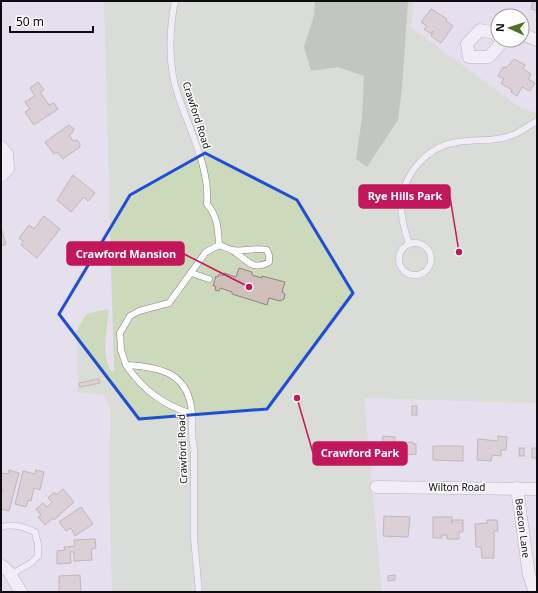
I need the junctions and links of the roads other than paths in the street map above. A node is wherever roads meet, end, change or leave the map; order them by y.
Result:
1 (175, 1) edge
2 (537, 121) edge
3 (1, 147) edge
4 (1, 176) edge
5 (409, 244) junction
6 (219, 245) junction
7 (232, 250) junction
8 (191, 273) junction
9 (209, 279) dead end
10 (126, 365) junction
11 (192, 414) junction
12 (376, 486) dead end
13 (517, 488) junction
14 (537, 489) edge
15 (1, 527) edge
16 (1, 565) edge
17 (10, 575) junction
18 (21, 592) edge
19 (199, 592) edge
20 (534, 592) edge

1 - 6 lane, Crawford Road
2 - 5 lane
3 - 4 street
5 - 5 lane
6 - 7 lane
6 - 8 lane
7 - 7 lane
8 - 9 lane
8 - 10 lane
10 - 11 lane
10 - 11 lane, Crawford Road
11 - 19 lane, Crawford Road
12 - 13 street, Wilton Road
13 - 14 street, Wilton Road
13 - 20 street, Beacon Lane
15 - 17 lane
16 - 17 street
17 - 18 street

